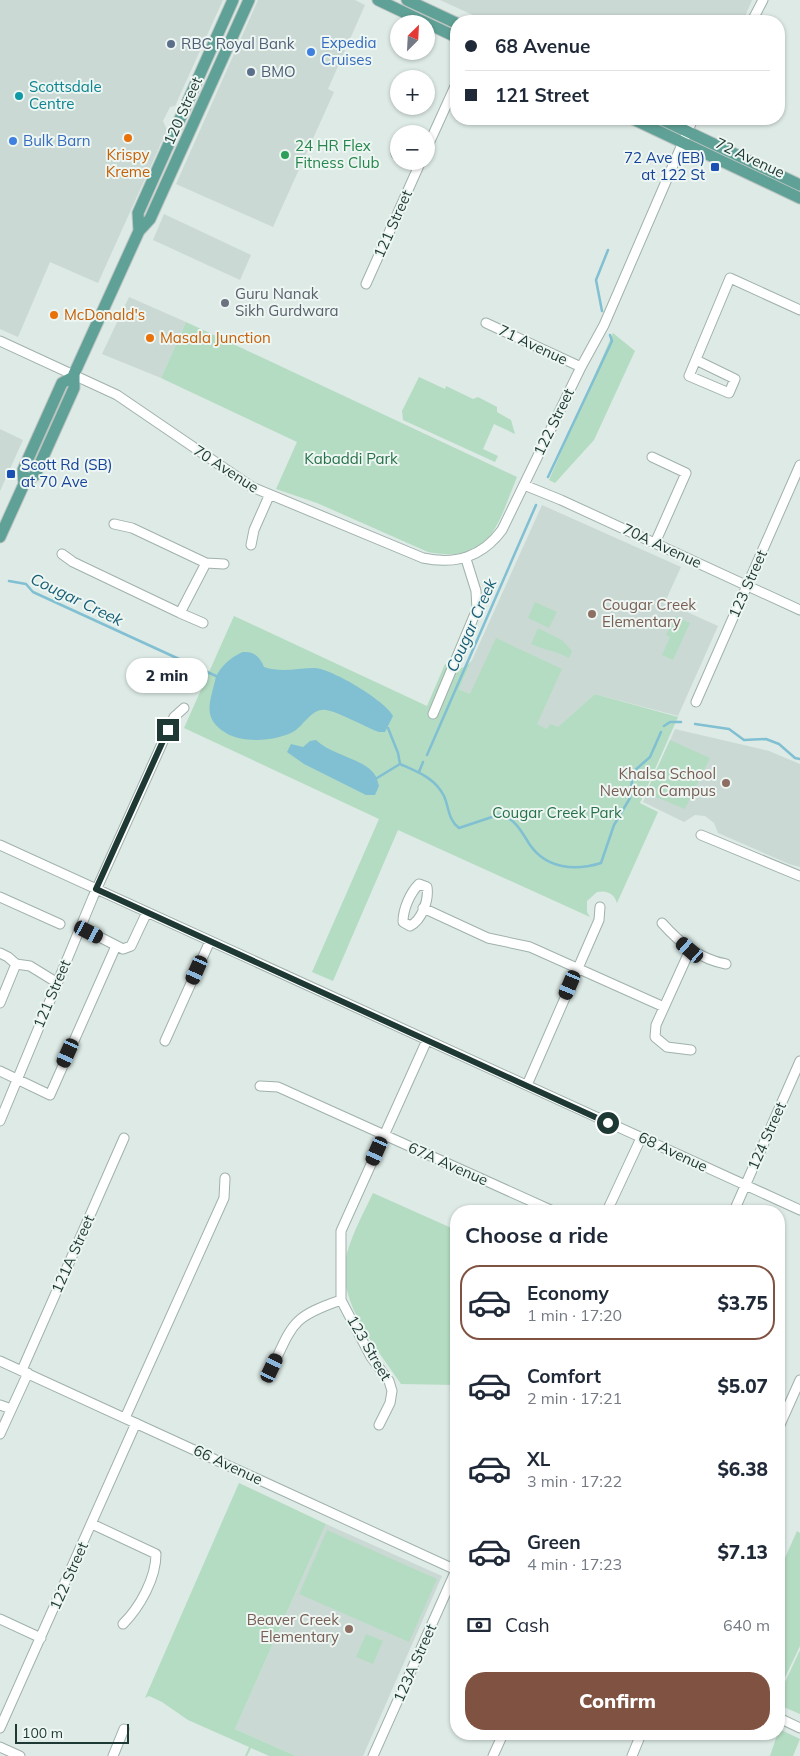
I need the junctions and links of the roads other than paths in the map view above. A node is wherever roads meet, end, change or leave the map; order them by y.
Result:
1 (234, 0) edge
2 (249, 0) edge
3 (378, 0) edge
4 (407, 0) edge
5 (763, 0) edge
6 (755, 15) edge
7 (450, 20) edge
8 (450, 33) edge
9 (450, 97) edge
10 (646, 125) edge
11 (674, 125) edge
12 (690, 125) edge
13 (435, 130) edge
14 (687, 131) junction
15 (682, 142) junction
16 (415, 170) edge
17 (800, 193) edge
18 (139, 231) junction
19 (366, 284) dead end
20 (800, 310) edge
21 (486, 323) dead end
22 (0, 341) edge
23 (696, 360) junction
24 (581, 367) junction
25 (73, 376) junction
26 (652, 458) dead end
27 (799, 468) edge
28 (524, 485) junction
29 (269, 496) junction
30 (114, 524) dead end
31 (0, 537) edge
32 (655, 543) junction
33 (251, 545) dead end
34 (62, 554) dead end
35 (466, 559) junction
36 (206, 564) junction
37 (224, 564) dead end
38 (748, 586) junction
39 (800, 610) edge
40 (180, 613) junction
41 (203, 623) dead end
42 (696, 702) dead end
43 (184, 708) dead end
44 (433, 714) dead end
45 (701, 835) dead end
46 (1, 848) edge
47 (800, 876) edge
48 (96, 889) junction
49 (0, 897) edge
50 (600, 907) dead end
51 (423, 908) dead end
52 (146, 912) junction
53 (662, 922) dead end
54 (60, 924) dead end
55 (80, 927) junction
56 (210, 941) junction
57 (116, 946) junction
58 (690, 950) junction
59 (0, 953) edge
60 (16, 964) junction
61 (726, 964) dead end
62 (577, 968) junction
63 (56, 982) junction
64 (0, 1002) edge
65 (664, 1007) junction
66 (427, 1040) junction
67 (166, 1041) dead end
68 (691, 1050) dead end
69 (800, 1061) edge
70 (0, 1071) edge
71 (16, 1079) junction
72 (260, 1086) dead end
73 (527, 1086) junction
74 (0, 1121) edge
75 (384, 1135) junction
76 (124, 1138) dead end
77 (641, 1138) junction
78 (226, 1178) dead end
79 (745, 1185) junction
80 (540, 1205) edge
81 (610, 1205) edge
82 (737, 1205) edge
83 (800, 1210) edge
84 (341, 1300) junction
85 (0, 1360) edge
86 (272, 1368) dead end
87 (25, 1372) junction
88 (800, 1380) edge
89 (0, 1405) edge
90 (11, 1410) junction
91 (785, 1414) edge
92 (125, 1418) junction
93 (136, 1423) junction
94 (379, 1425) dead end
95 (0, 1434) edge
96 (92, 1524) junction
97 (450, 1567) edge
98 (450, 1584) edge
99 (0, 1619) edge
100 (123, 1624) dead end
101 (41, 1638) junction
102 (785, 1721) edge
103 (0, 1728) edge
104 (800, 1728) edge
105 (124, 1729) dead end
106 (500, 1740) edge
107 (639, 1740) edge
108 (0, 1747) edge
109 (20, 1756) edge
110 (112, 1756) edge
111 (374, 1756) edge
112 (493, 1756) edge
113 (632, 1756) edge

1 - 18 main road, 120 Street
2 - 18 main road, 120 Street
3 - 8 main road
4 - 7 main road
5 - 6 street
9 - 13 street
10 - 15 main road, 72 Avenue
11 - 14 main road, 72 Avenue
12 - 14 street, 122 Street
14 - 15 street, 122 Street
14 - 17 main road, 72 Avenue
15 - 17 main road, 72 Avenue
15 - 24 street, 122 Street
16 - 19 street, 121 Street
18 - 25 main road, 120 Street
20 - 23 street
21 - 24 street, 71 Avenue
22 - 25 street, 70 Avenue
23 - 23 street
24 - 28 street, 122 Street
25 - 29 street, 70 Avenue
25 - 31 main road, 120 Street
26 - 32 street
27 - 38 street, 123 Street
28 - 32 street, 70A Avenue
28 - 35 street, 122 Street
29 - 33 street
29 - 35 street, 70 Avenue
30 - 36 street
32 - 38 street, 70A Avenue
34 - 40 street
35 - 44 street
36 - 37 street
36 - 40 street
38 - 39 street, 70A Avenue
38 - 42 street, 123 Street
40 - 41 street
43 - 48 street, 121 Street
45 - 47 street
46 - 48 street, 68 Avenue
48 - 52 street, 68 Avenue
48 - 55 street, 121 Street
49 - 54 street
50 - 62 street
51 - 62 street
52 - 56 street, 68 Avenue
52 - 57 street
53 - 58 street
55 - 57 street
55 - 63 street, 121 Street
56 - 66 street, 68 Avenue
56 - 67 street
57 - 71 street
58 - 61 street
58 - 65 street
59 - 60 street
60 - 63 street
60 - 64 street
62 - 65 street
62 - 73 street
63 - 71 street, 121 Street
65 - 68 street
66 - 73 street, 68 Avenue
66 - 75 street
69 - 79 street, 124 Street
70 - 71 street
71 - 74 street, 121 Street
72 - 75 street, 67A Avenue
73 - 77 street, 68 Avenue
75 - 80 street, 67A Avenue
75 - 84 street
76 - 87 street, 121A Street
77 - 79 street, 68 Avenue
77 - 81 street
78 - 92 street
79 - 82 street, 124 Street
79 - 83 street, 68 Avenue
84 - 86 street
84 - 94 street, 123 Street
85 - 87 street, 66 Avenue
87 - 90 street, 121A Street
87 - 92 street, 66 Avenue
88 - 91 street
89 - 90 street
90 - 95 street, 121A Street
92 - 93 street, 66 Avenue
93 - 96 street, 122 Street
93 - 97 street, 66 Avenue
96 - 100 street
96 - 101 street, 122 Street
98 - 111 street, 123A Street
99 - 101 street
101 - 103 street, 122 Street
102 - 104 street
105 - 110 street
106 - 112 street
107 - 113 street
108 - 109 street

